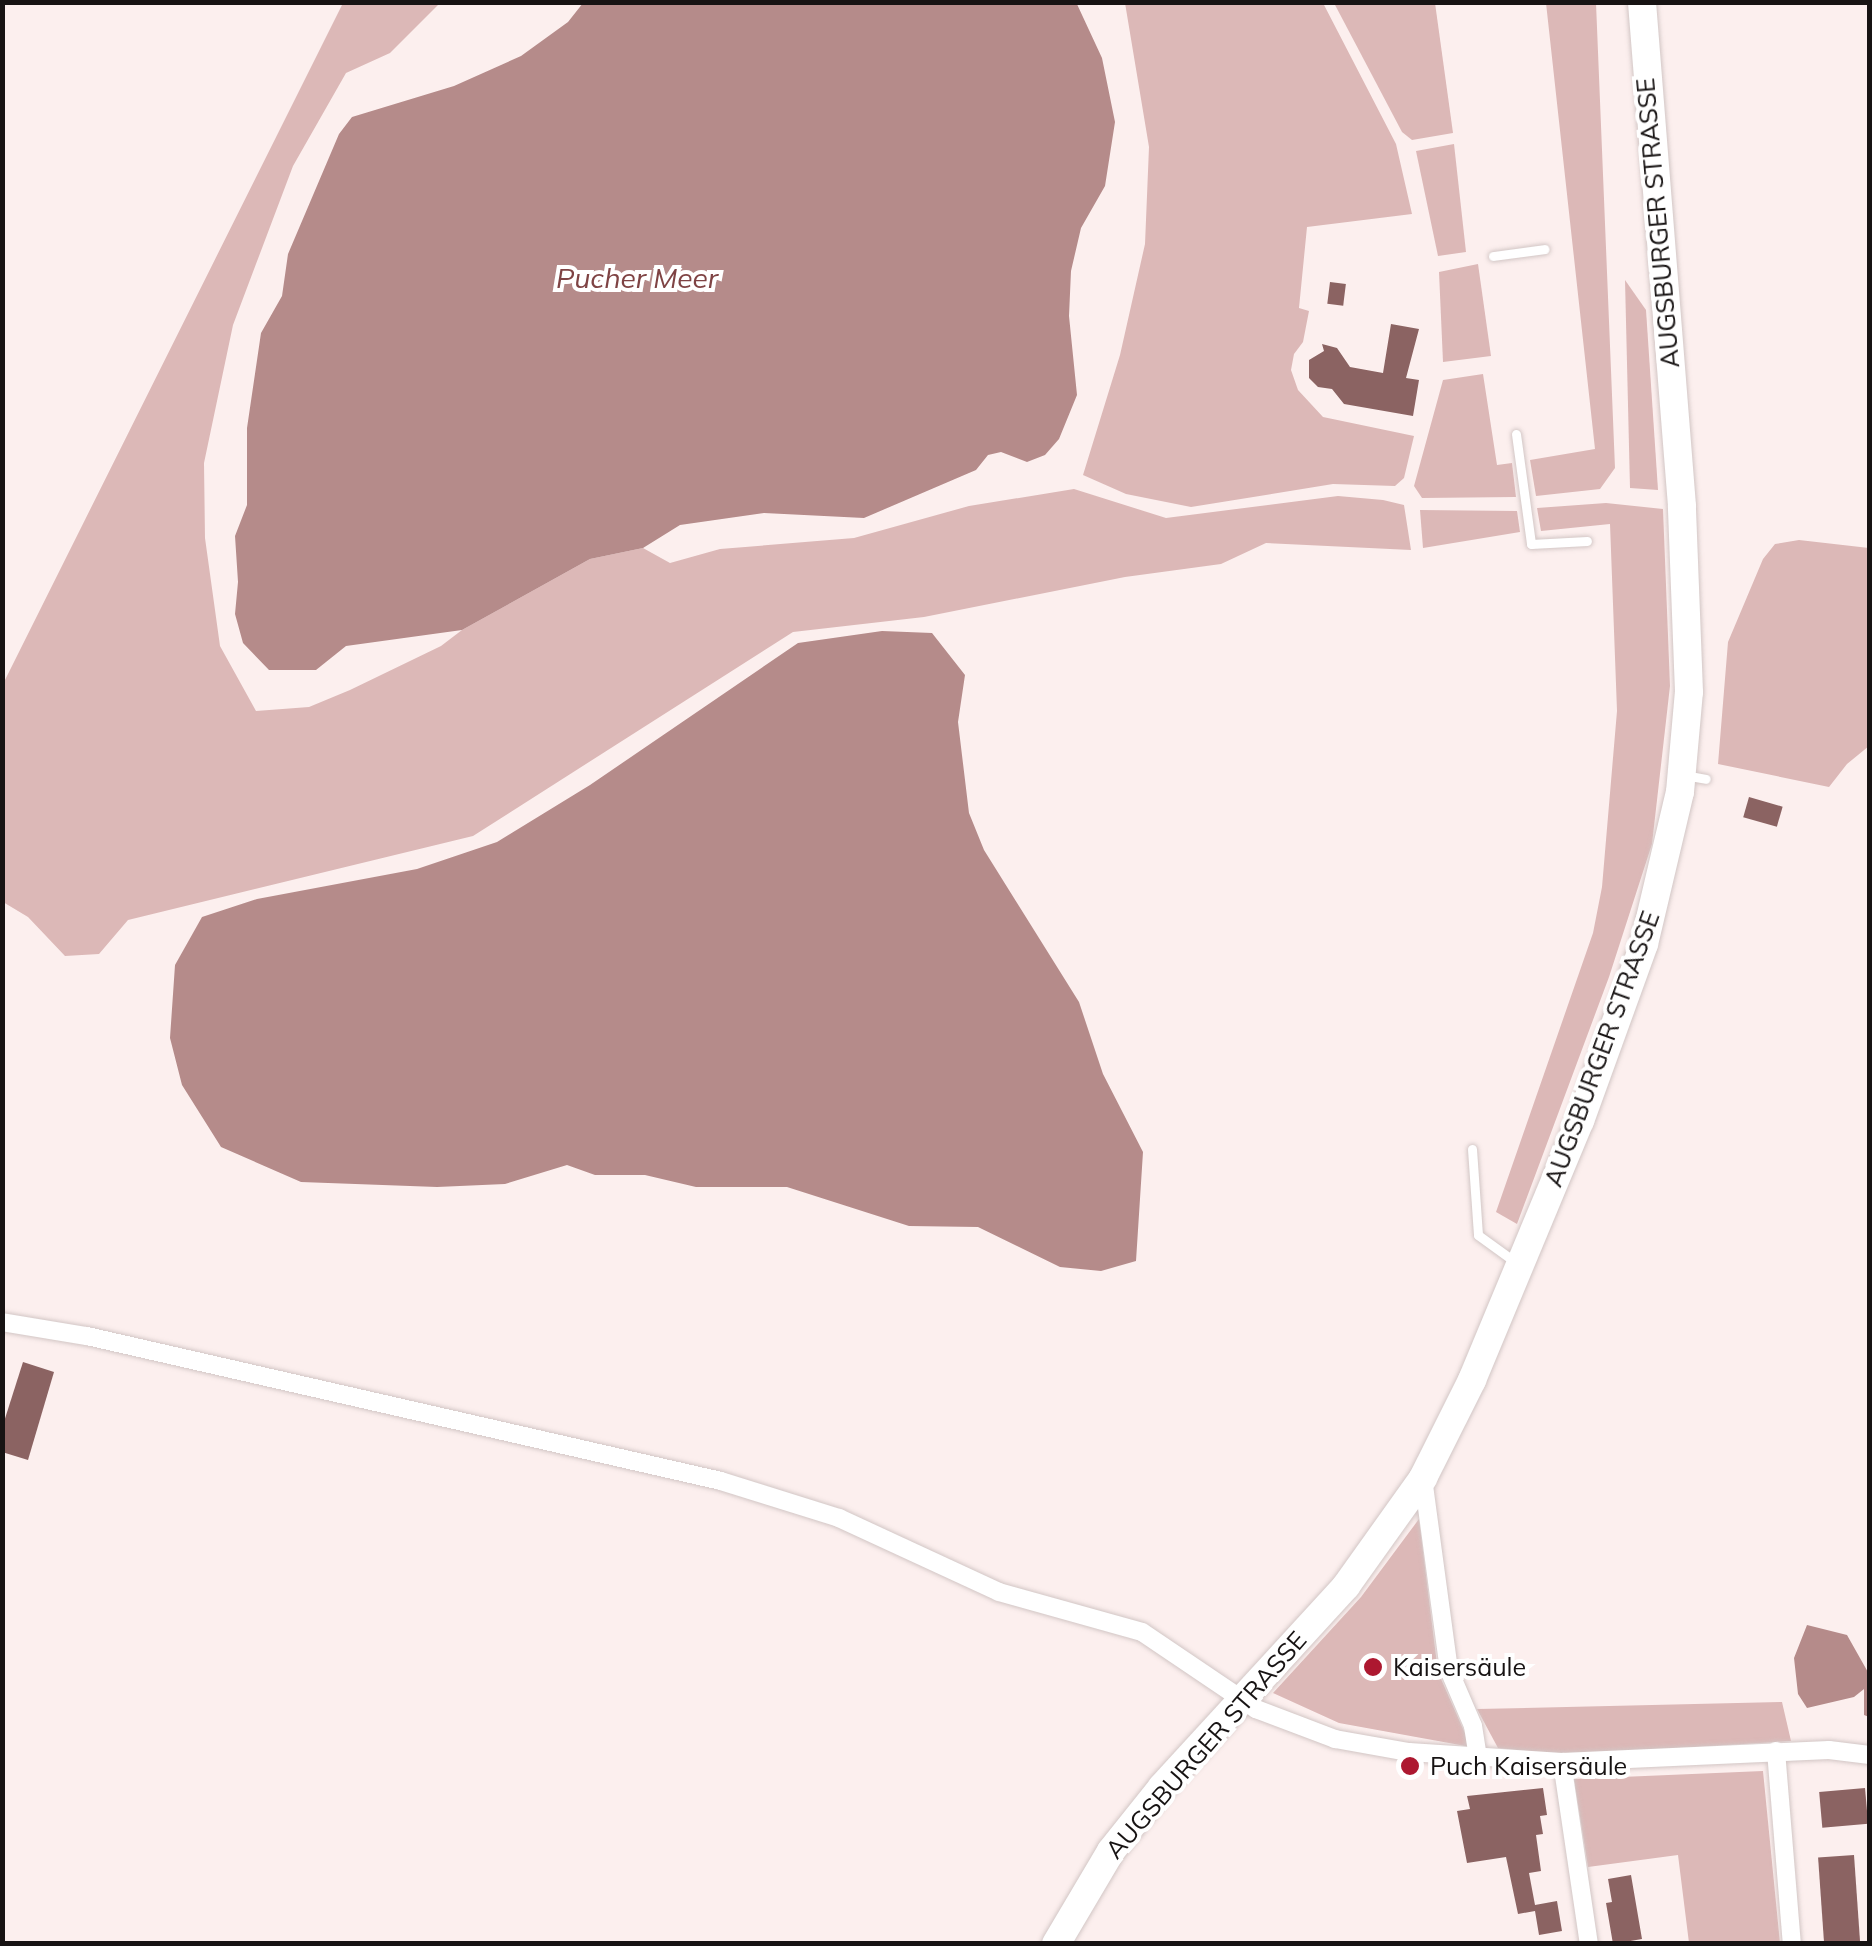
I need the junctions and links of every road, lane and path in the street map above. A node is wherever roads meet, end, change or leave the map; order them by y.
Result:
1 (1642, 2) edge
2 (1544, 248) dead end
3 (1493, 256) dead end
4 (1516, 434) dead end
5 (1587, 541) dead end
6 (1472, 1149) dead end
7 (1520, 1266) junction
8 (2, 1322) edge
9 (1424, 1478) junction
10 (1240, 1700) junction
11 (1776, 1751) junction
12 (1870, 1755) edge
13 (1478, 1757) junction
14 (1562, 1762) junction
15 (1056, 1944) edge
16 (1590, 1944) edge
17 (1792, 1944) edge

1 - 7 main road, AUGSBURGER STRASSE
2 - 3 lane
4 - 5 lane
6 - 7 lane
7 - 9 main road, AUGSBURGER STRASSE
8 - 10 street
9 - 10 main road, AUGSBURGER STRASSE
9 - 13 street
10 - 13 street
10 - 15 main road, AUGSBURGER STRASSE
11 - 12 street
11 - 14 street
11 - 17 street
13 - 14 street
14 - 16 street

